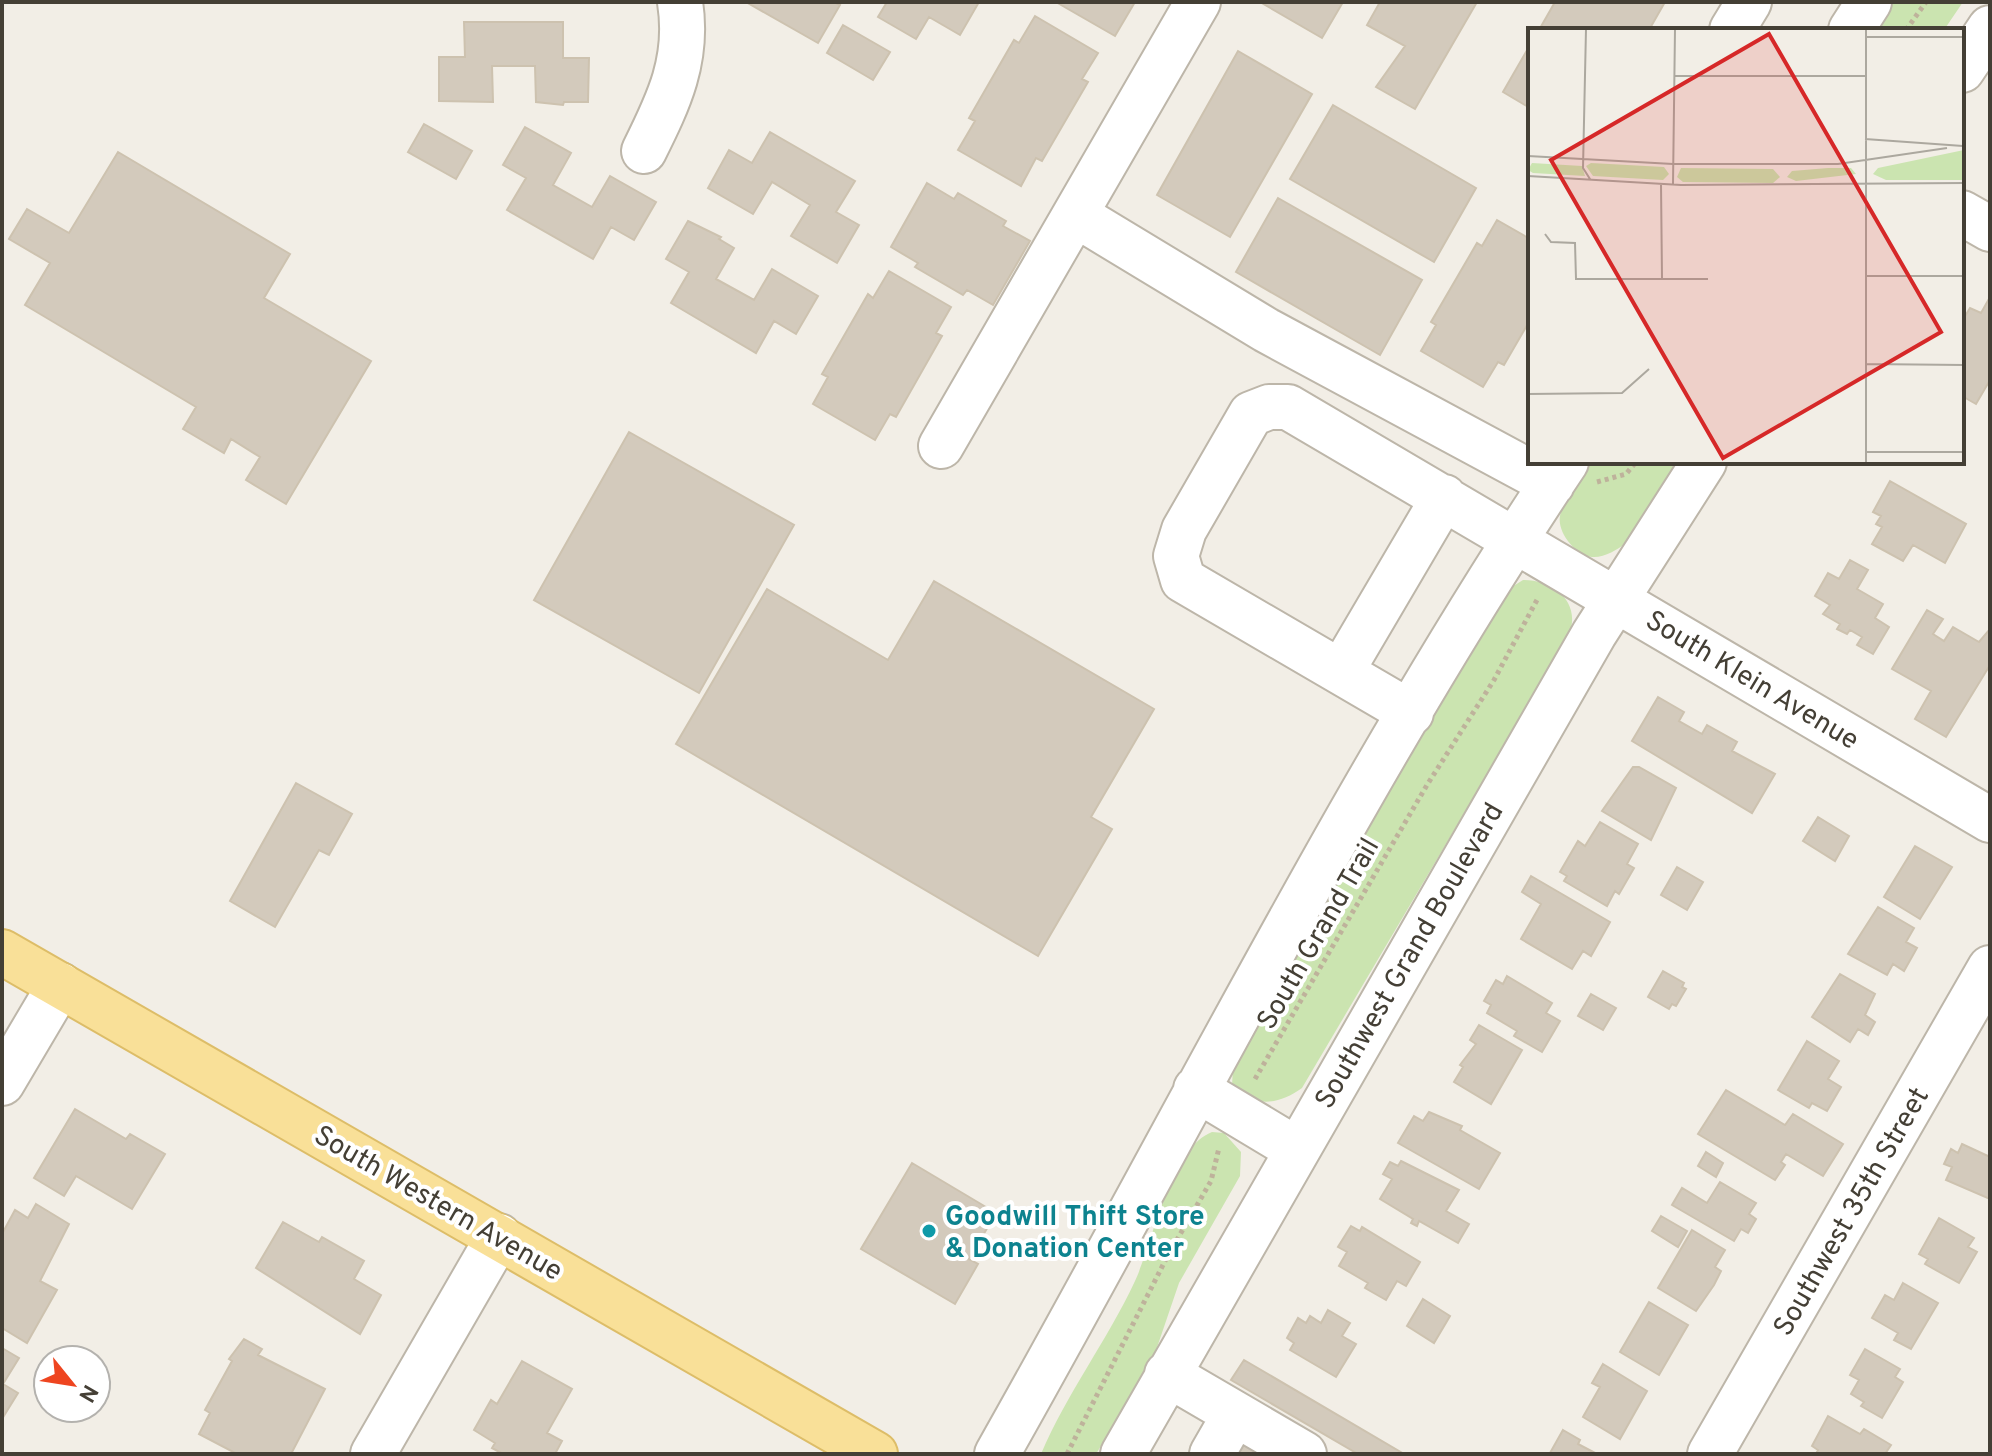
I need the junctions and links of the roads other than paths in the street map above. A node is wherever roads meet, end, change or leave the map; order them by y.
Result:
1 (680, 2) edge
2 (1198, 2) edge
3 (1749, 2) edge
4 (1869, 2) edge
5 (1733, 28) edge
6 (1852, 28) edge
7 (1990, 28) edge
8 (1964, 67) edge
9 (644, 151) dead end
10 (1964, 214) edge
11 (1076, 215) junction
12 (1990, 229) edge
13 (941, 446) dead end
14 (1528, 457) edge
15 (1542, 464) edge
16 (1703, 464) edge
17 (1569, 477) edge
18 (1444, 497) junction
19 (1516, 538) junction
20 (1616, 598) junction
21 (1341, 672) junction
22 (1411, 713) junction
23 (1990, 820) edge
24 (2, 952) edge
25 (1990, 968) edge
26 (60, 985) junction
27 (2, 1083) edge
28 (1196, 1089) junction
29 (1296, 1149) junction
30 (499, 1236) junction
31 (1167, 1374) junction
32 (1235, 1414) junction
33 (373, 1454) edge
34 (875, 1454) edge
35 (997, 1454) edge
36 (1123, 1454) edge
37 (1212, 1454) edge
38 (1304, 1454) edge
39 (1710, 1454) edge

1 - 9 street
2 - 11 street
3 - 5 street
4 - 6 street
7 - 8 street
10 - 12 street
11 - 13 street
11 - 14 street
15 - 17 street
16 - 20 street, Southwest Grand Boulevard
17 - 19 street
18 - 19 street, South Klein Avenue
18 - 21 street
18 - 21 street, South Klein Avenue
19 - 20 street, South Klein Avenue
19 - 22 street
20 - 23 street, South Klein Avenue
20 - 29 street, Southwest Grand Boulevard
21 - 22 street, South Klein Avenue
22 - 28 street
24 - 26 main road, South Western Avenue
25 - 39 street, Southwest 35th Street
26 - 27 street
26 - 30 main road, South Western Avenue
28 - 29 street
28 - 35 street
29 - 31 street, Southwest Grand Boulevard
30 - 33 street
30 - 34 main road, South Western Avenue
31 - 32 street
31 - 36 street, Southwest Grand Boulevard
32 - 37 street
32 - 38 street

